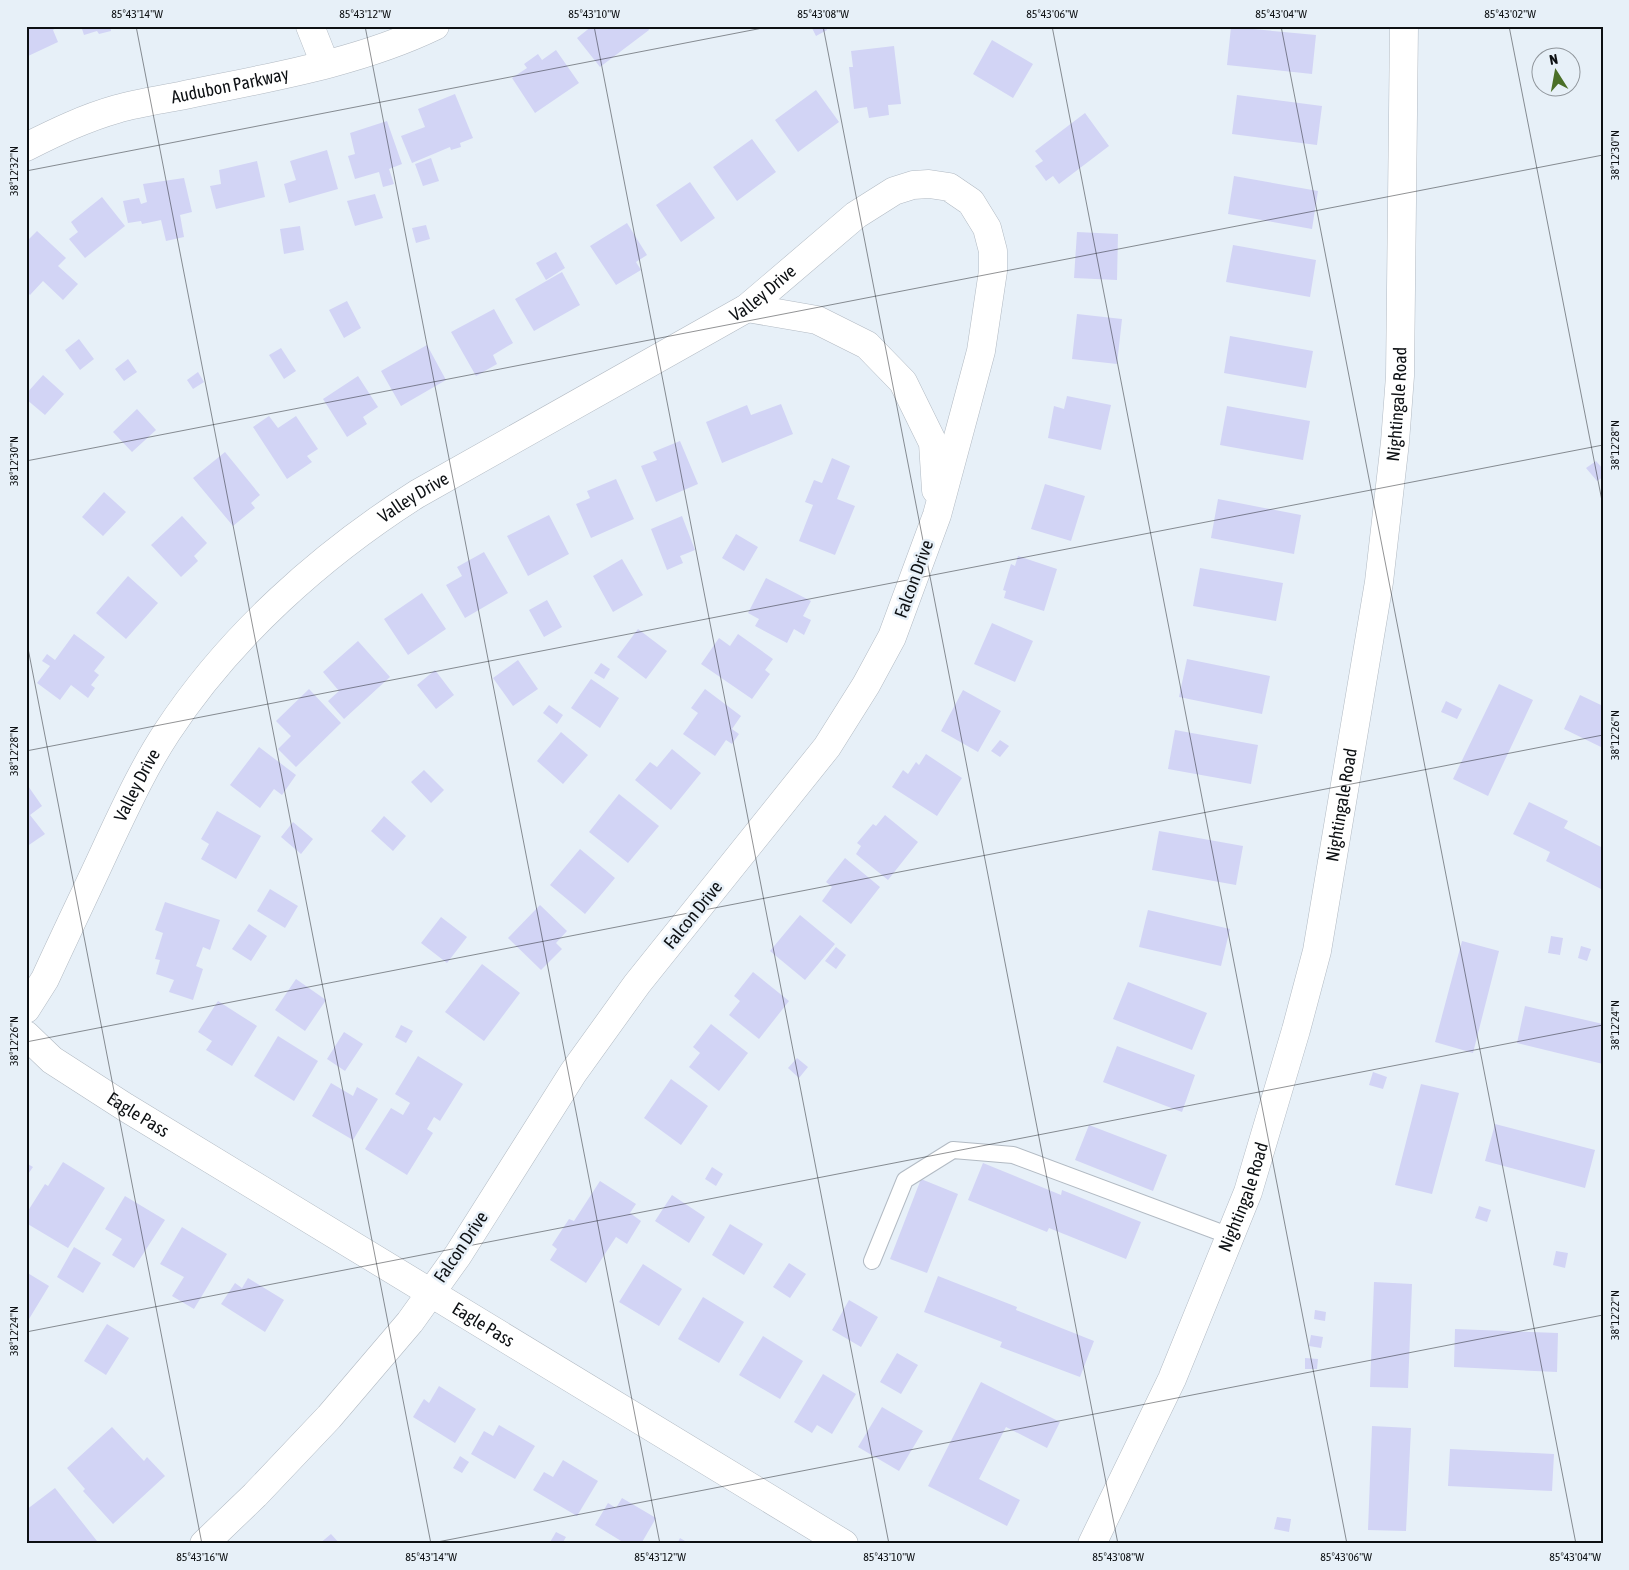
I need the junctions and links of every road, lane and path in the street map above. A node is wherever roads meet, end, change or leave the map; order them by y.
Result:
1 (310, 26) edge
2 (435, 26) edge
3 (1404, 26) edge
4 (325, 64) junction
5 (26, 147) edge
6 (971, 202) joint
7 (747, 308) junction
8 (937, 515) junction
9 (26, 1009) edge
10 (26, 1035) edge
11 (1230, 1236) junction
12 (872, 1261) dead end
13 (431, 1291) junction
14 (204, 1544) edge
15 (844, 1544) edge
16 (1092, 1544) edge

1 - 4 street
2 - 4 street, Audubon Parkway
3 - 11 street, Nightingale Road
4 - 5 street, Audubon Parkway
6 - 7 street, Valley Drive
6 - 8 street, Falcon Drive
7 - 8 street
7 - 9 street, Valley Drive
8 - 13 street, Falcon Drive
10 - 13 street, Eagle Pass
11 - 12 lane
11 - 16 street, Nightingale Road
13 - 14 street, Falcon Drive
13 - 15 street, Eagle Pass

